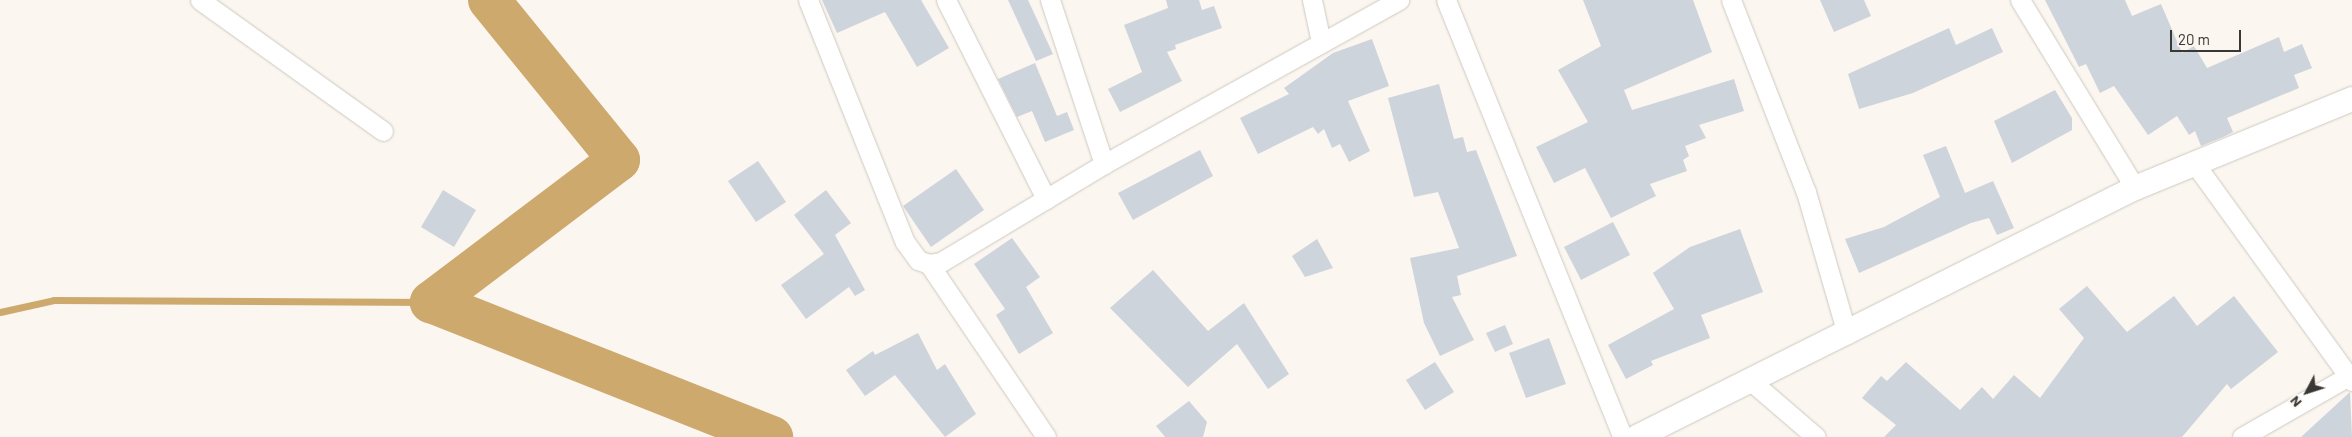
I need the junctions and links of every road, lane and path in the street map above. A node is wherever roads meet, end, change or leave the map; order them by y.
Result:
1 (200, 0) edge
2 (808, 0) edge
3 (946, 0) edge
4 (1050, 0) edge
5 (1312, 0) edge
6 (1399, 0) edge
7 (1446, 0) edge
8 (1731, 0) edge
9 (2020, 0) edge
10 (1321, 42) junction
11 (2352, 100) edge
12 (384, 131) dead end
13 (1104, 164) junction
14 (2195, 164) junction
15 (2135, 188) junction
16 (1046, 199) junction
17 (930, 264) junction
18 (1847, 334) junction
19 (2350, 377) edge
20 (1752, 382) junction
21 (1046, 437) edge
22 (1623, 437) edge
23 (1637, 437) edge
24 (1816, 437) edge
25 (2242, 437) edge

1 - 12 street
2 - 17 street
3 - 16 street
4 - 13 street
5 - 10 street
6 - 10 street
7 - 22 street
8 - 18 street
9 - 15 street
10 - 13 street
11 - 14 street
13 - 16 street
14 - 15 street
14 - 19 street
15 - 18 street
16 - 17 street
17 - 21 street
18 - 20 street
19 - 25 street
20 - 23 street
20 - 24 street

